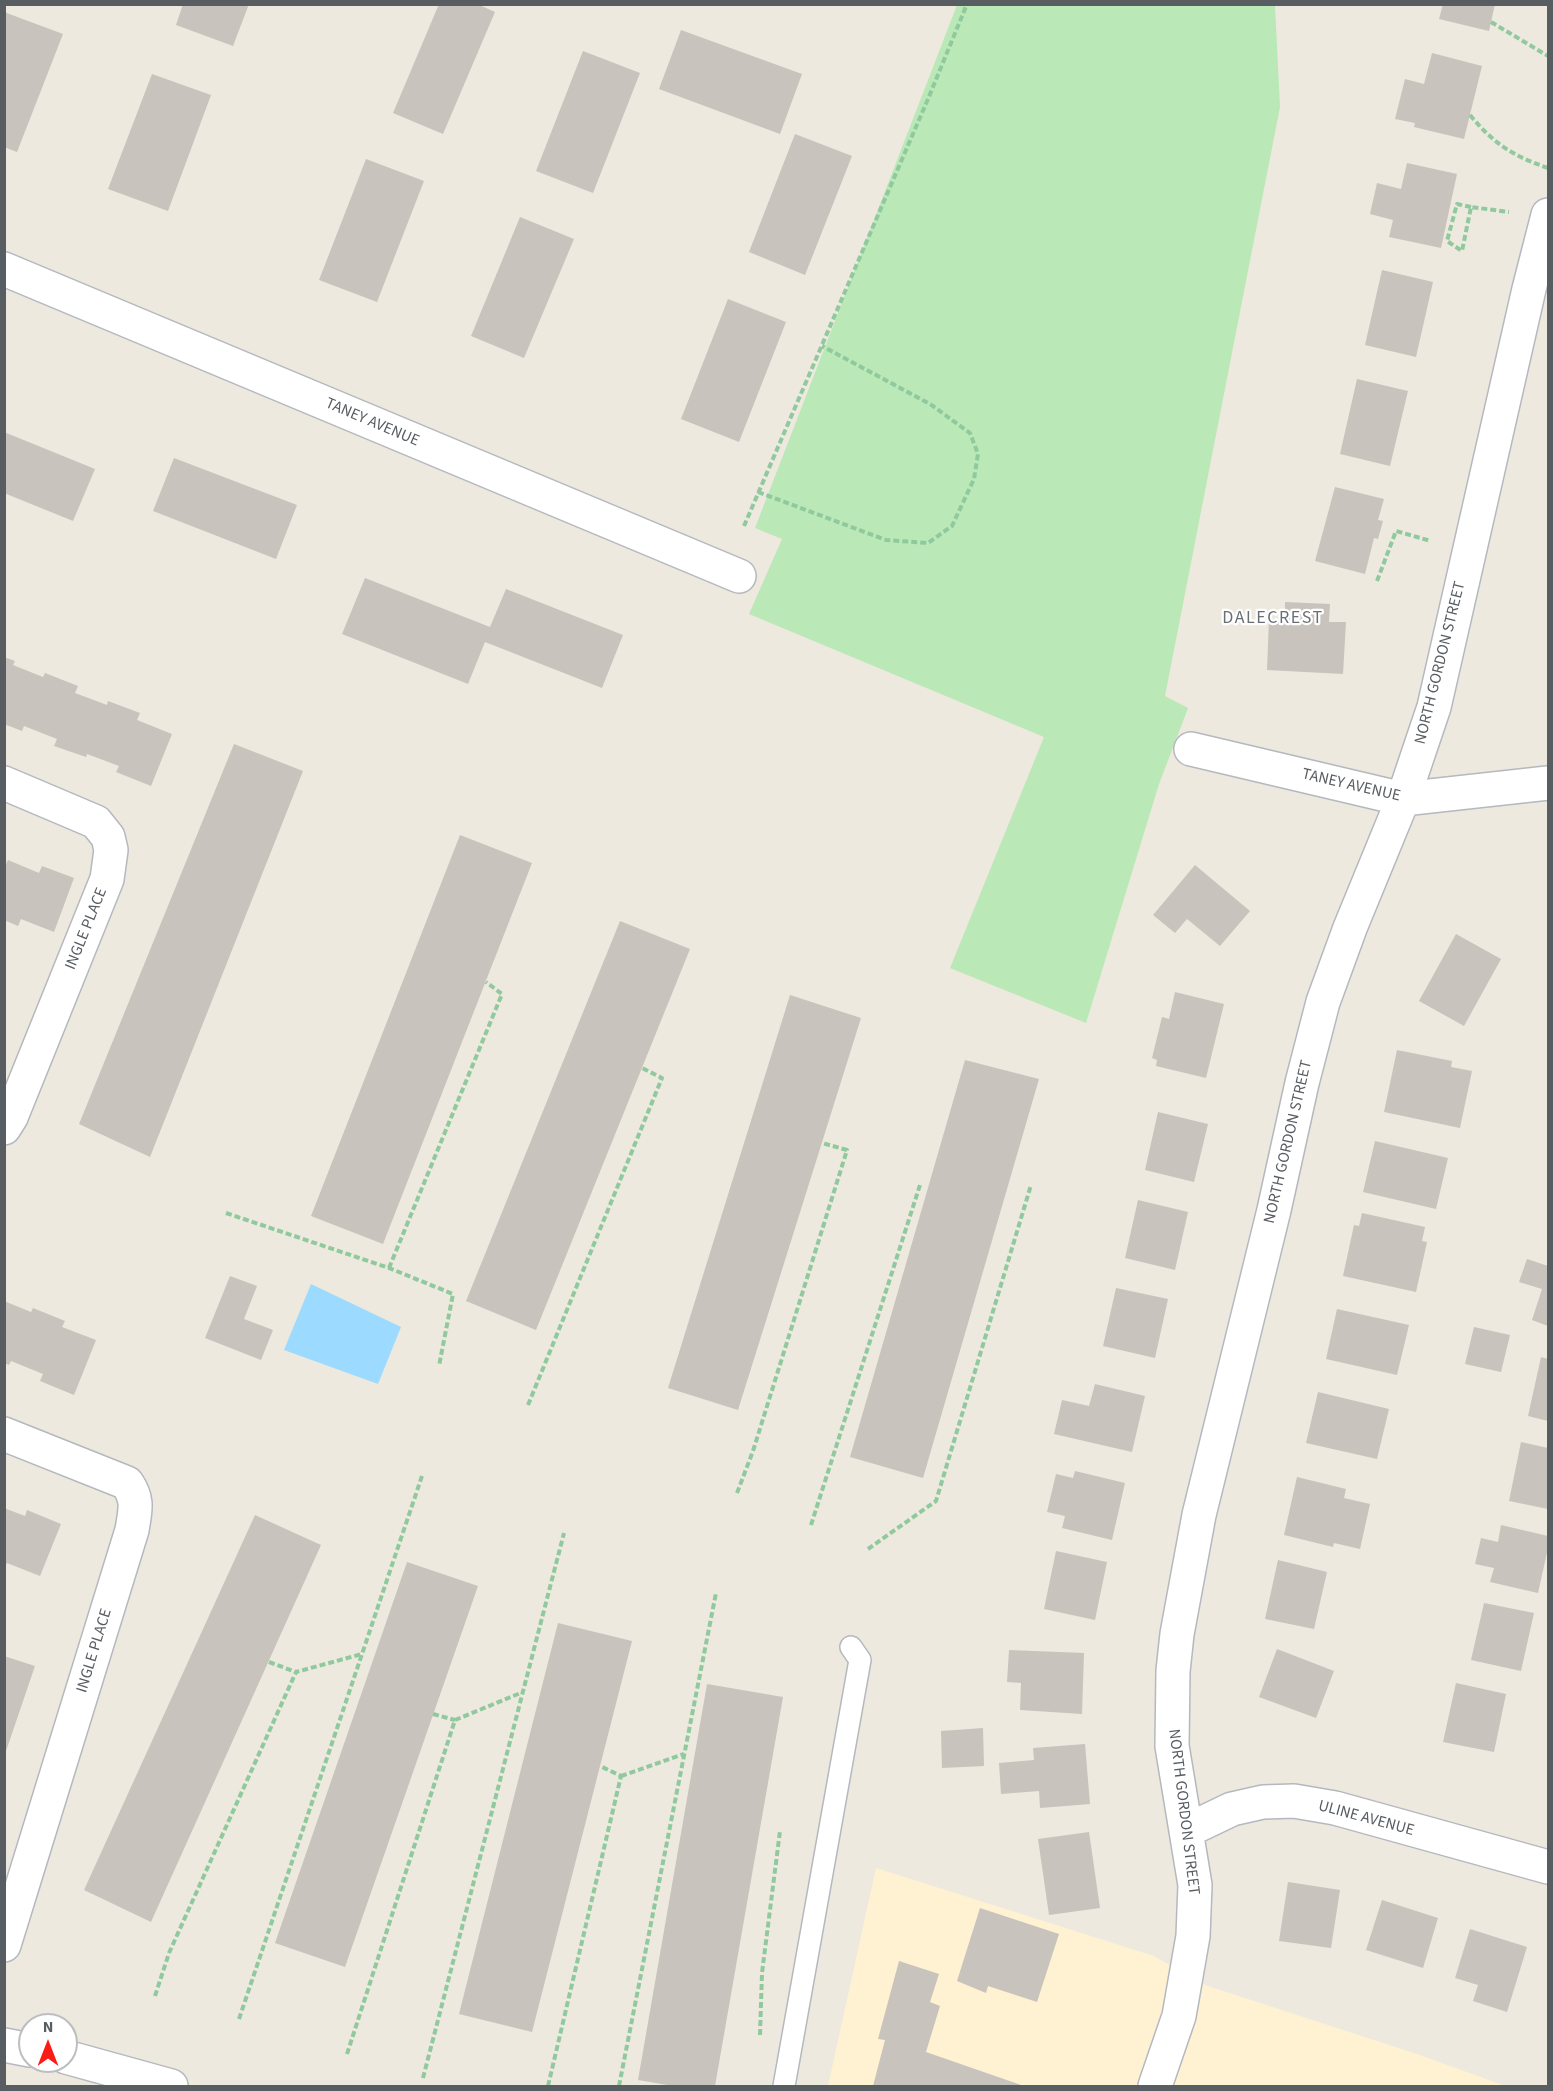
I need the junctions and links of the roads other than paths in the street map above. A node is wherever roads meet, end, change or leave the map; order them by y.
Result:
1 (1548, 215) edge
2 (4, 269) edge
3 (739, 576) dead end
4 (1191, 749) dead end
5 (4, 783) edge
6 (1548, 783) edge
7 (1403, 799) junction
8 (4, 1128) edge
9 (4, 1434) edge
10 (851, 1647) dead end
11 (1186, 1831) junction
12 (1548, 1867) edge
13 (4, 1945) edge
14 (78, 2060) edge
15 (171, 2086) edge
16 (784, 2086) edge
17 (1155, 2086) edge

1 - 7 street, NORTH GORDON STREET
2 - 3 street, TANEY AVENUE
4 - 7 street, TANEY AVENUE
5 - 8 street, INGLE PLACE
6 - 7 street, TANEY AVENUE
7 - 11 street, NORTH GORDON STREET
9 - 13 street, INGLE PLACE
10 - 16 lane
11 - 12 street, ULINE AVENUE
11 - 17 street, NORTH GORDON STREET
14 - 15 street

